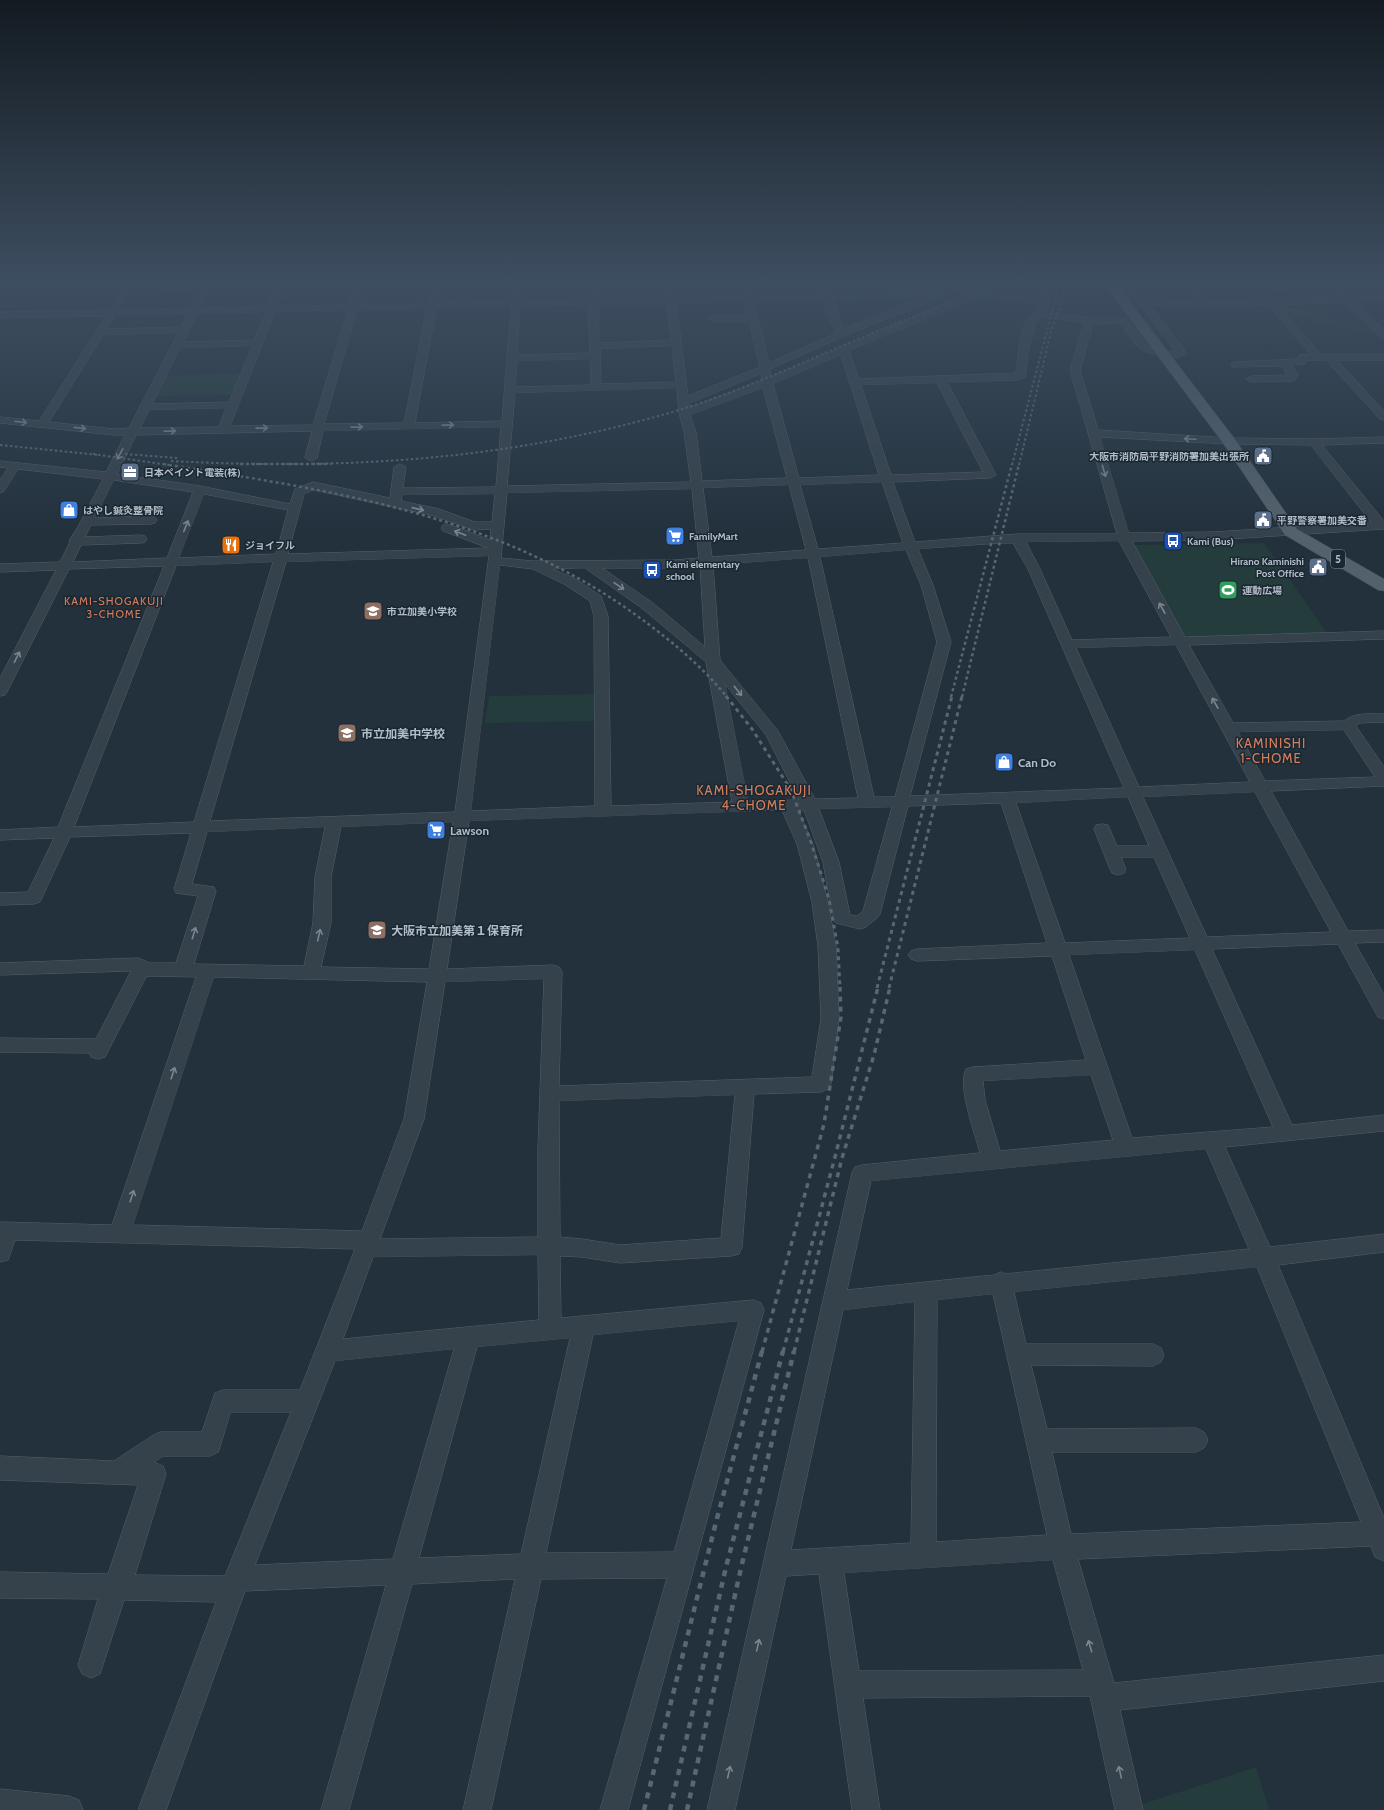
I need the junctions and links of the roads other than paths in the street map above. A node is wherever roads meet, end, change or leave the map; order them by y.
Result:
1 (79, 365) edge
2 (166, 365) edge
3 (249, 365) edge
4 (336, 365) edge
5 (421, 365) edge
6 (512, 365) edge
7 (595, 365) edge
8 (680, 365) edge
9 (771, 365) edge
10 (808, 365) edge
11 (849, 365) edge
12 (1022, 365) edge
13 (1076, 365) edge
14 (1172, 365) edge
15 (1286, 365) edge
16 (1337, 365) edge
17 (765, 368) junction
18 (1251, 379) dead end
19 (941, 380) junction
20 (855, 382) junction
21 (767, 383) junction
22 (682, 385) junction
23 (596, 388) junction
24 (510, 390) junction
25 (233, 405) junction
26 (683, 407) junction
27 (144, 408) junction
28 (1384, 417) edge
29 (0, 420) edge
30 (42, 424) junction
31 (507, 424) junction
32 (409, 426) junction
33 (318, 427) junction
34 (223, 429) junction
35 (131, 432) junction
36 (1094, 433) junction
37 (1384, 440) edge
38 (1228, 441) junction
39 (1314, 442) junction
40 (311, 458) dead end
41 (0, 464) edge
42 (15, 466) junction
43 (400, 467) dead end
44 (109, 476) junction
45 (886, 478) junction
46 (794, 482) junction
47 (697, 484) junction
48 (0, 489) edge
49 (502, 489) junction
50 (200, 490) junction
51 (395, 502) junction
52 (294, 508) junction
53 (151, 520) dead end
54 (85, 522) junction
55 (499, 525) junction
56 (1381, 525) edge
57 (1291, 532) junction
58 (1017, 538) junction
59 (1124, 538) junction
60 (142, 539) dead end
61 (75, 541) junction
62 (910, 545) junction
63 (495, 553) junction
64 (813, 553) junction
65 (281, 558) junction
66 (172, 562) junction
67 (706, 562) junction
68 (587, 564) junction
69 (532, 565) junction
70 (63, 566) junction
71 (0, 568) edge
72 (1384, 586) edge
73 (1384, 635) edge
74 (1181, 642) junction
75 (1066, 644) junction
76 (713, 661) junction
77 (0, 692) edge
78 (1384, 718) edge
79 (1348, 725) junction
80 (1229, 728) junction
81 (1384, 778) edge
82 (1384, 781) edge
83 (1260, 786) junction
84 (1134, 793) junction
85 (1007, 798) junction
86 (902, 802) junction
87 (868, 803) junction
88 (810, 805) junction
89 (788, 806) junction
90 (741, 807) junction
91 (603, 811) junction
92 (462, 818) junction
93 (334, 821) junction
94 (201, 827) junction
95 (1102, 829) dead end
96 (64, 832) junction
97 (0, 836) edge
98 (1160, 851) junction
99 (1111, 852) junction
100 (1118, 869) dead end
101 (0, 899) edge
102 (1384, 936) edge
103 (1342, 938) junction
104 (1201, 945) junction
105 (1057, 950) junction
106 (917, 955) dead end
107 (0, 969) edge
108 (147, 969) junction
109 (183, 970) junction
110 (207, 970) junction
111 (311, 973) junction
112 (437, 976) junction
113 (1384, 1012) edge
114 (0, 1045) edge
115 (1098, 1067) junction
116 (744, 1086) junction
117 (551, 1094) junction
118 (1384, 1123) edge
119 (1286, 1134) junction
120 (1212, 1140) junction
121 (1125, 1146) junction
122 (992, 1160) junction
123 (4, 1232) edge
124 (120, 1233) junction
125 (1384, 1243) edge
126 (366, 1244) junction
127 (549, 1246) junction
128 (0, 1253) edge
129 (1264, 1258) junction
130 (1001, 1282) junction
131 (926, 1291) junction
132 (834, 1301) junction
133 (584, 1325) junction
134 (550, 1328) junction
135 (468, 1338) junction
136 (327, 1351) junction
137 (1017, 1354) junction
138 (1153, 1355) dead end
139 (307, 1401) junction
140 (1196, 1440) dead end
141 (1038, 1441) junction
142 (0, 1468) edge
143 (116, 1472) junction
144 (1382, 1538) edge
145 (1062, 1547) junction
146 (923, 1556) junction
147 (830, 1561) junction
148 (776, 1564) junction
149 (683, 1565) junction
150 (530, 1566) junction
151 (402, 1572) junction
152 (235, 1584) junction
153 (0, 1585) edge
154 (115, 1587) junction
155 (91, 1665) dead end
156 (1384, 1668) edge
157 (848, 1685) junction
158 (1102, 1690) junction
159 (0, 1803) edge
160 (69, 1810) edge
161 (152, 1810) edge
162 (335, 1810) edge
163 (476, 1810) edge
164 (614, 1810) edge
165 (721, 1810) edge
166 (866, 1810) edge
167 (1128, 1810) edge

1 - 30 street
2 - 27 street
3 - 25 street
4 - 33 street
5 - 32 street
6 - 24 street
7 - 23 street
8 - 22 street
9 - 17 street
10 - 21 street
11 - 20 street
12 - 19 street
13 - 36 street
14 - 38 main road, 5
15 - 18 street
16 - 28 street
17 - 21 street
17 - 26 street
19 - 20 street
19 - 45 street
20 - 45 street
21 - 26 street
21 - 46 street
22 - 23 street
22 - 26 street
23 - 24 street
24 - 31 street
25 - 27 street
25 - 34 street
26 - 47 street
27 - 35 street
29 -> 30 street
30 -> 35 street
32 -> 31 street
31 - 49 street
33 -> 32 street
34 -> 33 street
33 - 40 street
35 -> 34 street
35 -> 44 street
38 -> 36 street
36 -> 59 street
37 - 39 street
38 - 39 street
38 - 57 main road, 5
39 - 56 street
41 - 42 street
42 - 44 street
42 - 48 street
43 - 51 street
44 - 50 street
44 - 54 street
45 - 46 street
45 - 62 street
46 - 47 street
46 - 64 street
47 - 49 street
47 - 67 street
49 - 51 street
49 - 55 street
50 - 52 street
66 -> 50 street
51 - 52 street
51 -> 55 street
63 -> 51 street
52 - 65 street
53 - 54 street
54 - 61 street
55 - 63 street
56 - 57 street
57 - 59 street
57 - 72 main road, 5
58 - 59 street
58 - 62 street
58 - 75 street
74 -> 59 street
60 - 61 street
61 - 70 street
62 - 64 street
62 - 86 street
63 - 65 street
63 - 69 street
63 - 92 street
64 - 67 street
64 - 87 street
65 - 66 street
65 - 94 street
66 - 70 street
66 - 96 street
67 - 68 street
67 - 76 street
68 - 69 street
68 -> 76 street
69 - 91 street
70 - 71 street
77 -> 70 street
73 - 74 street
74 - 75 street
80 -> 74 street
75 - 84 street
76 -> 88 street
76 - 90 street
78 - 79 street
79 - 80 street
79 - 81 street
80 - 83 street
82 - 83 street
83 - 84 street
83 - 103 street
84 - 85 street
84 - 98 street
85 - 86 street
85 - 105 street
86 - 87 street
86 - 88 street
87 - 88 street
88 - 89 street
89 - 90 street
89 - 116 street
90 - 91 street
91 - 92 street
92 - 93 street
92 - 112 street
93 - 94 street
111 -> 93 street
94 - 96 street
109 -> 94 street
95 - 99 street
96 - 97 street
96 - 101 street
98 - 99 street
98 - 104 street
99 - 100 street
102 - 103 street
103 - 104 street
103 - 113 street
104 - 105 street
104 - 119 street
105 - 106 street
105 - 115 street
107 - 108 street
108 - 109 street
108 - 114 street
109 - 110 street
110 - 111 street
124 -> 110 street
111 - 112 street
112 - 117 street
112 - 126 street
115 - 121 street
115 - 122 street
116 - 117 street
116 - 127 street
117 - 127 street
118 - 119 street
119 - 120 street
120 - 121 street
120 - 129 street
121 - 122 street
122 - 132 street
123 - 124 street
123 - 128 street
124 - 126 street
125 - 129 street
126 - 127 street
126 - 136 street
127 - 134 street
129 - 130 street
129 - 144 street
130 - 131 street
130 - 137 street
131 - 132 street
131 - 146 street
132 - 148 street
133 - 134 street
133 - 149 street
133 - 150 street
134 - 135 street
135 - 136 street
135 - 151 street
136 - 139 street
137 - 138 street
137 - 141 street
139 - 143 street
139 - 152 street
140 - 141 street
141 - 145 street
142 - 143 street
143 - 154 street
144 - 145 street
145 - 146 street
158 -> 145 street
146 - 147 street
147 - 148 street
147 - 157 street
165 -> 148 street
149 - 150 street
149 - 164 street
150 - 151 street
150 - 163 street
151 - 152 street
151 - 162 street
152 - 154 street
152 - 161 street
153 - 154 street
154 - 155 street
156 - 158 street
157 - 158 street
157 - 166 street
167 -> 158 street
159 - 160 street

